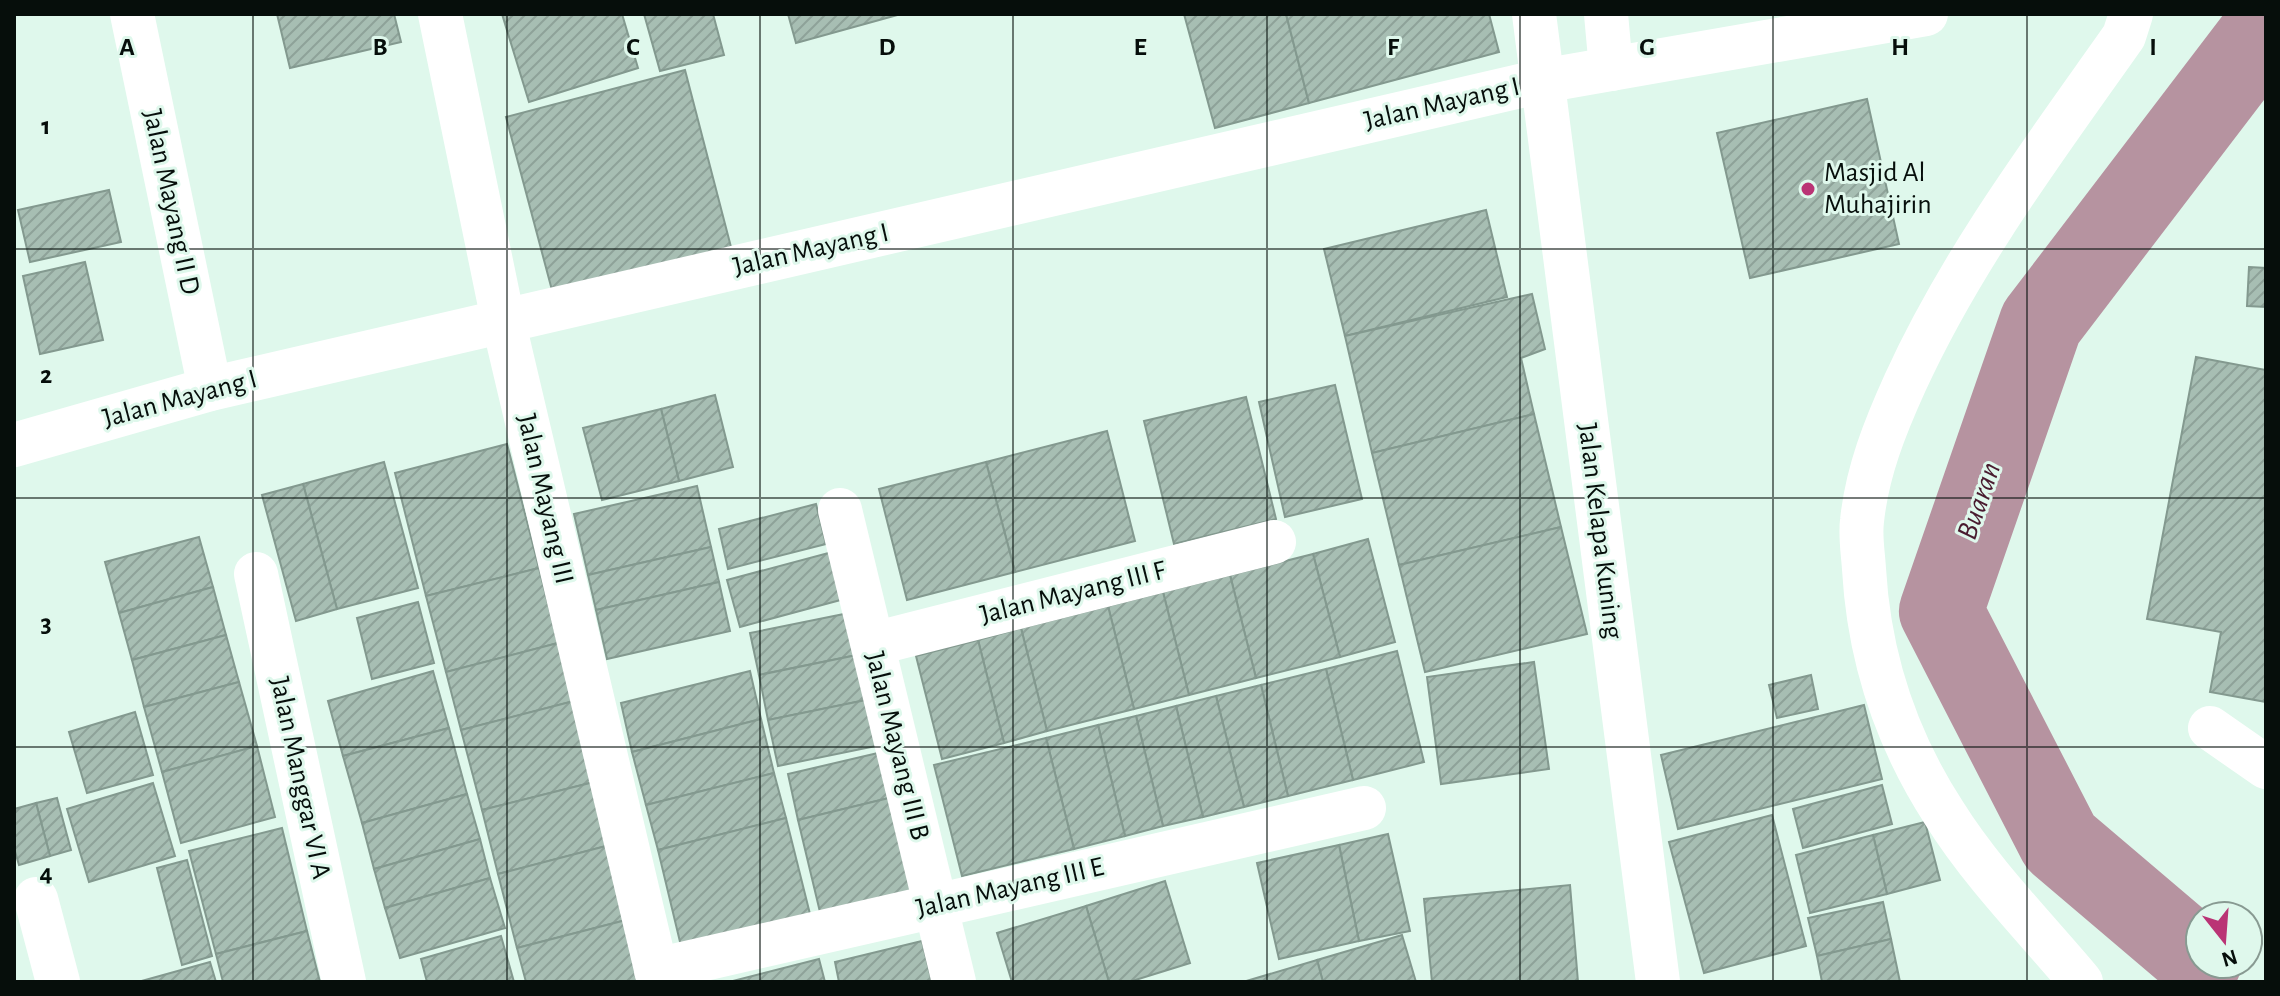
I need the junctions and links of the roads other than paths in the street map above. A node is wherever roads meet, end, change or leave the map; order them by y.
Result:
1 (132, 14) edge
2 (440, 14) edge
3 (1534, 14) edge
4 (1606, 14) edge
5 (1926, 14) edge
6 (2131, 14) edge
7 (1611, 69) junction
8 (1542, 81) junction
9 (503, 320) junction
10 (210, 389) junction
11 (14, 445) edge
12 (840, 510) dead end
13 (1274, 542) dead end
14 (256, 574) dead end
15 (873, 644) junction
16 (2210, 728) dead end
17 (2266, 767) edge
18 (1364, 808) dead end
19 (36, 899) dead end
20 (936, 905) junction
21 (657, 976) edge
22 (58, 982) edge
23 (344, 982) edge
24 (954, 982) edge
25 (1658, 982) edge
26 (2081, 982) edge

1 - 10 street, Jalan Mayang II D
2 - 9 street, Jalan Mayang III
3 - 8 street, Jalan Kelapa Kuning
4 - 7 street
5 - 7 street, Jalan Mayang I
6 - 26 street
7 - 8 street, Jalan Mayang I
8 - 9 street, Jalan Mayang I
8 - 25 street, Jalan Kelapa Kuning
9 - 10 street, Jalan Mayang I
9 - 21 street, Jalan Mayang III
10 - 11 street, Jalan Mayang I
12 - 15 street, Jalan Mayang III B
13 - 15 street, Jalan Mayang III F
14 - 23 street, Jalan Manggar VI A
15 - 20 street, Jalan Mayang III B
16 - 17 street
18 - 20 street, Jalan Mayang III E
19 - 22 street
20 - 21 street, Jalan Mayang III E
20 - 24 street, Jalan Mayang III B

